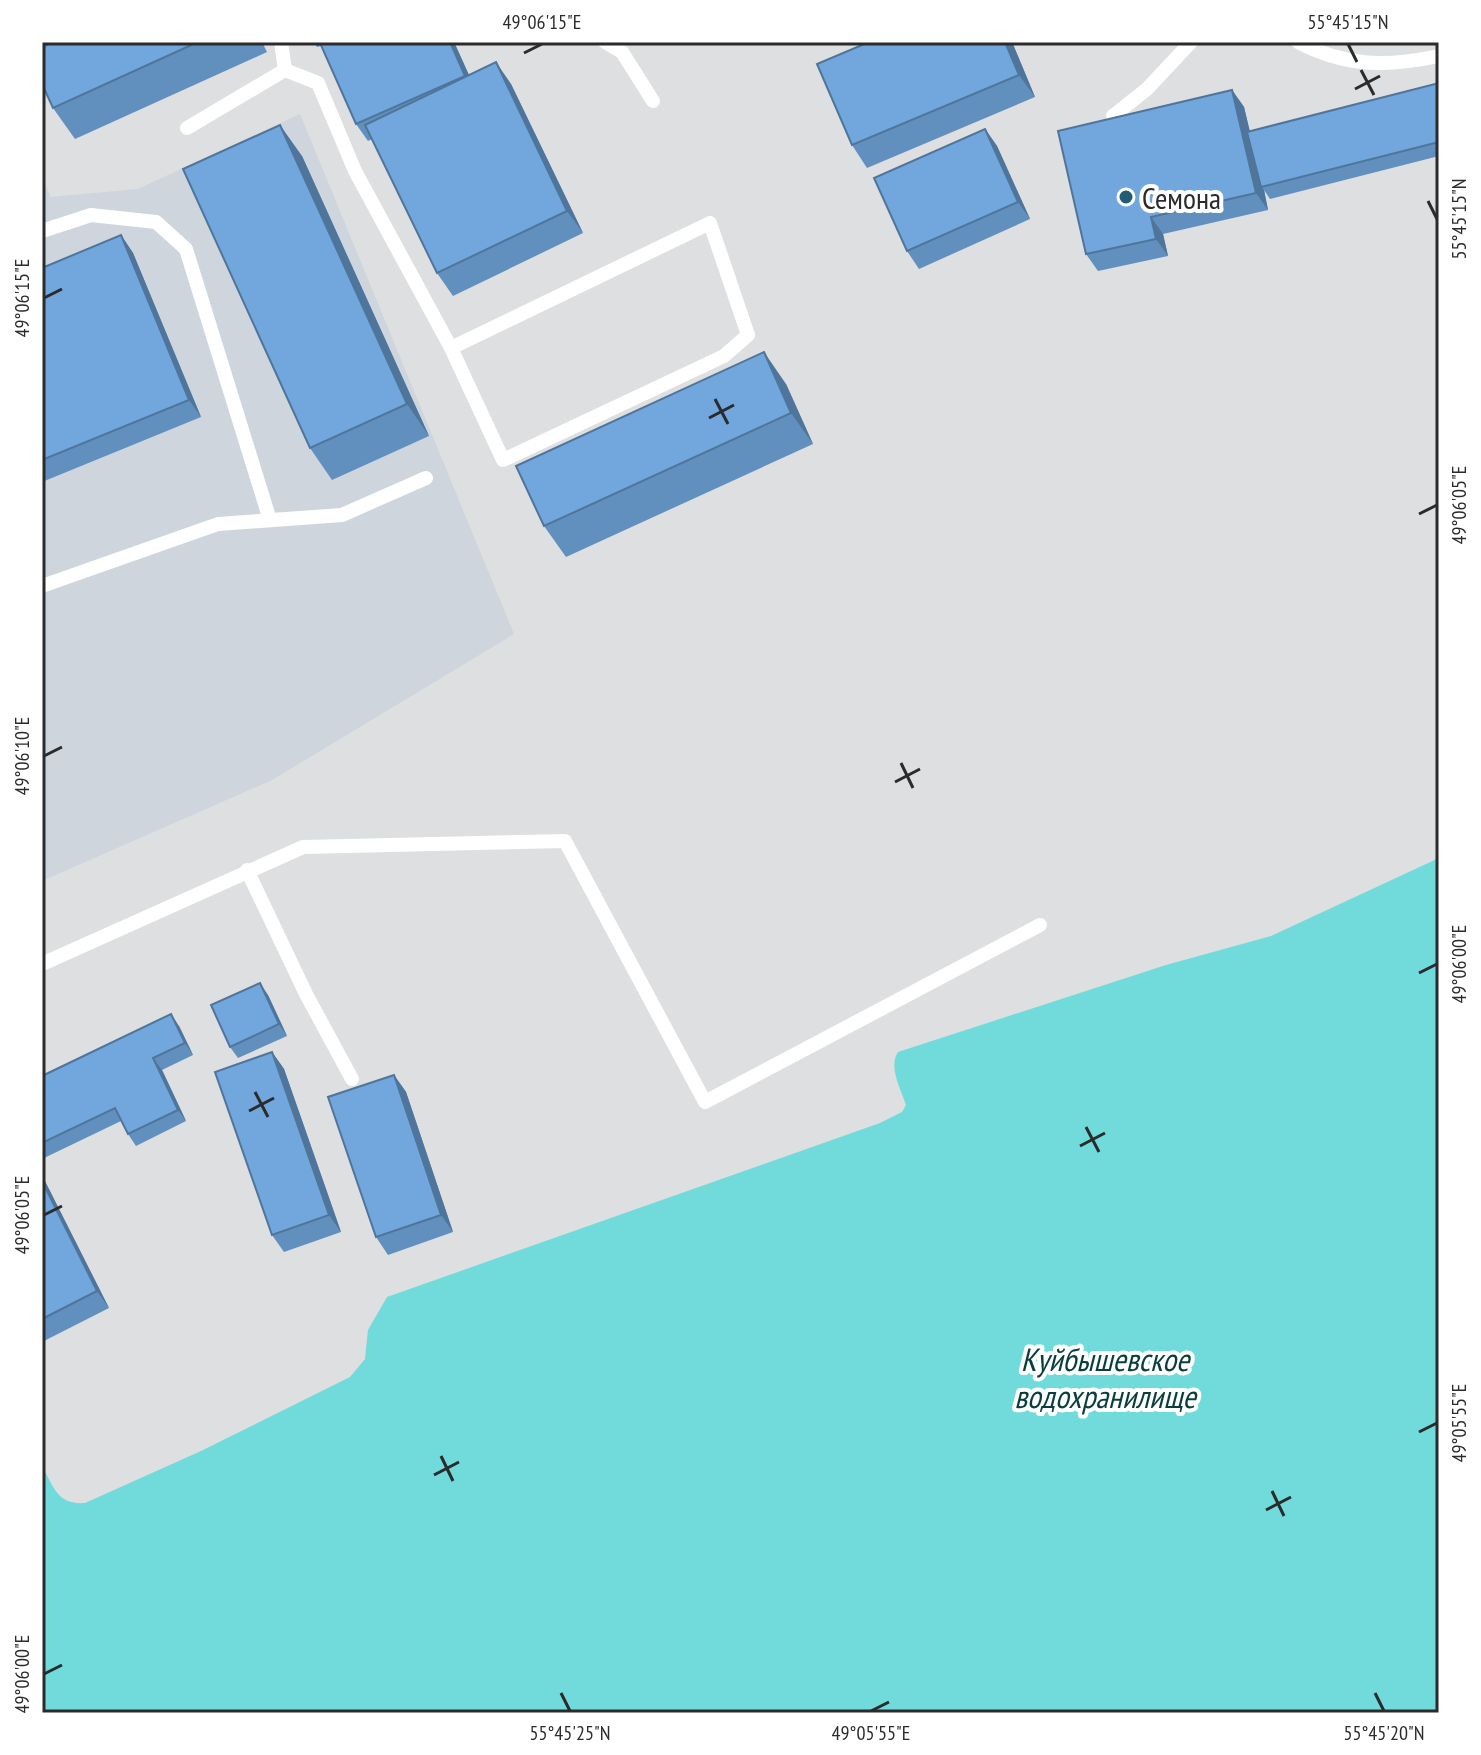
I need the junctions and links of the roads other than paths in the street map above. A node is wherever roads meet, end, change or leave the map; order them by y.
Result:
1 (281, 42) edge
2 (605, 42) edge
3 (1191, 42) edge
4 (1298, 42) edge
5 (1439, 56) edge
6 (285, 70) junction
7 (653, 101) dead end
8 (1113, 116) edge
9 (187, 128) dead end
10 (42, 231) edge
11 (451, 348) junction
12 (426, 478) dead end
13 (270, 520) junction
14 (42, 586) edge
15 (247, 870) junction
16 (1040, 925) dead end
17 (42, 964) edge
18 (352, 1079) dead end

1 - 6 lane
2 - 7 lane
3 - 8 lane
4 - 5 lane
6 - 9 lane
6 - 11 lane
10 - 13 lane
11 - 11 lane
12 - 13 lane
13 - 14 lane
15 - 16 lane
15 - 17 lane
15 - 18 lane

